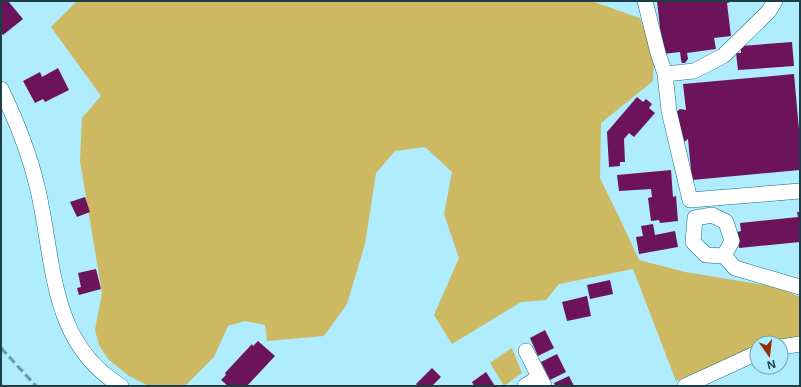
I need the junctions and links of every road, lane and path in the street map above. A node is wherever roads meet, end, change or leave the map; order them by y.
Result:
1 (645, 1) edge
2 (775, 1) edge
3 (665, 74) junction
4 (1, 89) edge
5 (800, 191) edge
6 (690, 200) junction
7 (695, 218) junction
8 (724, 256) junction
9 (800, 287) edge
10 (800, 344) edge
11 (789, 346) edge
12 (526, 351) dead end
13 (749, 357) edge
14 (541, 382) edge
15 (121, 386) edge
16 (525, 386) edge
17 (685, 386) edge

1 - 3 street
2 - 3 street
3 - 6 street
4 - 15 street
5 - 6 street
6 - 7 street
7 - 8 street
7 - 8 street
8 - 9 street
10 - 11 street
12 - 14 street
13 - 17 street
14 - 16 street

